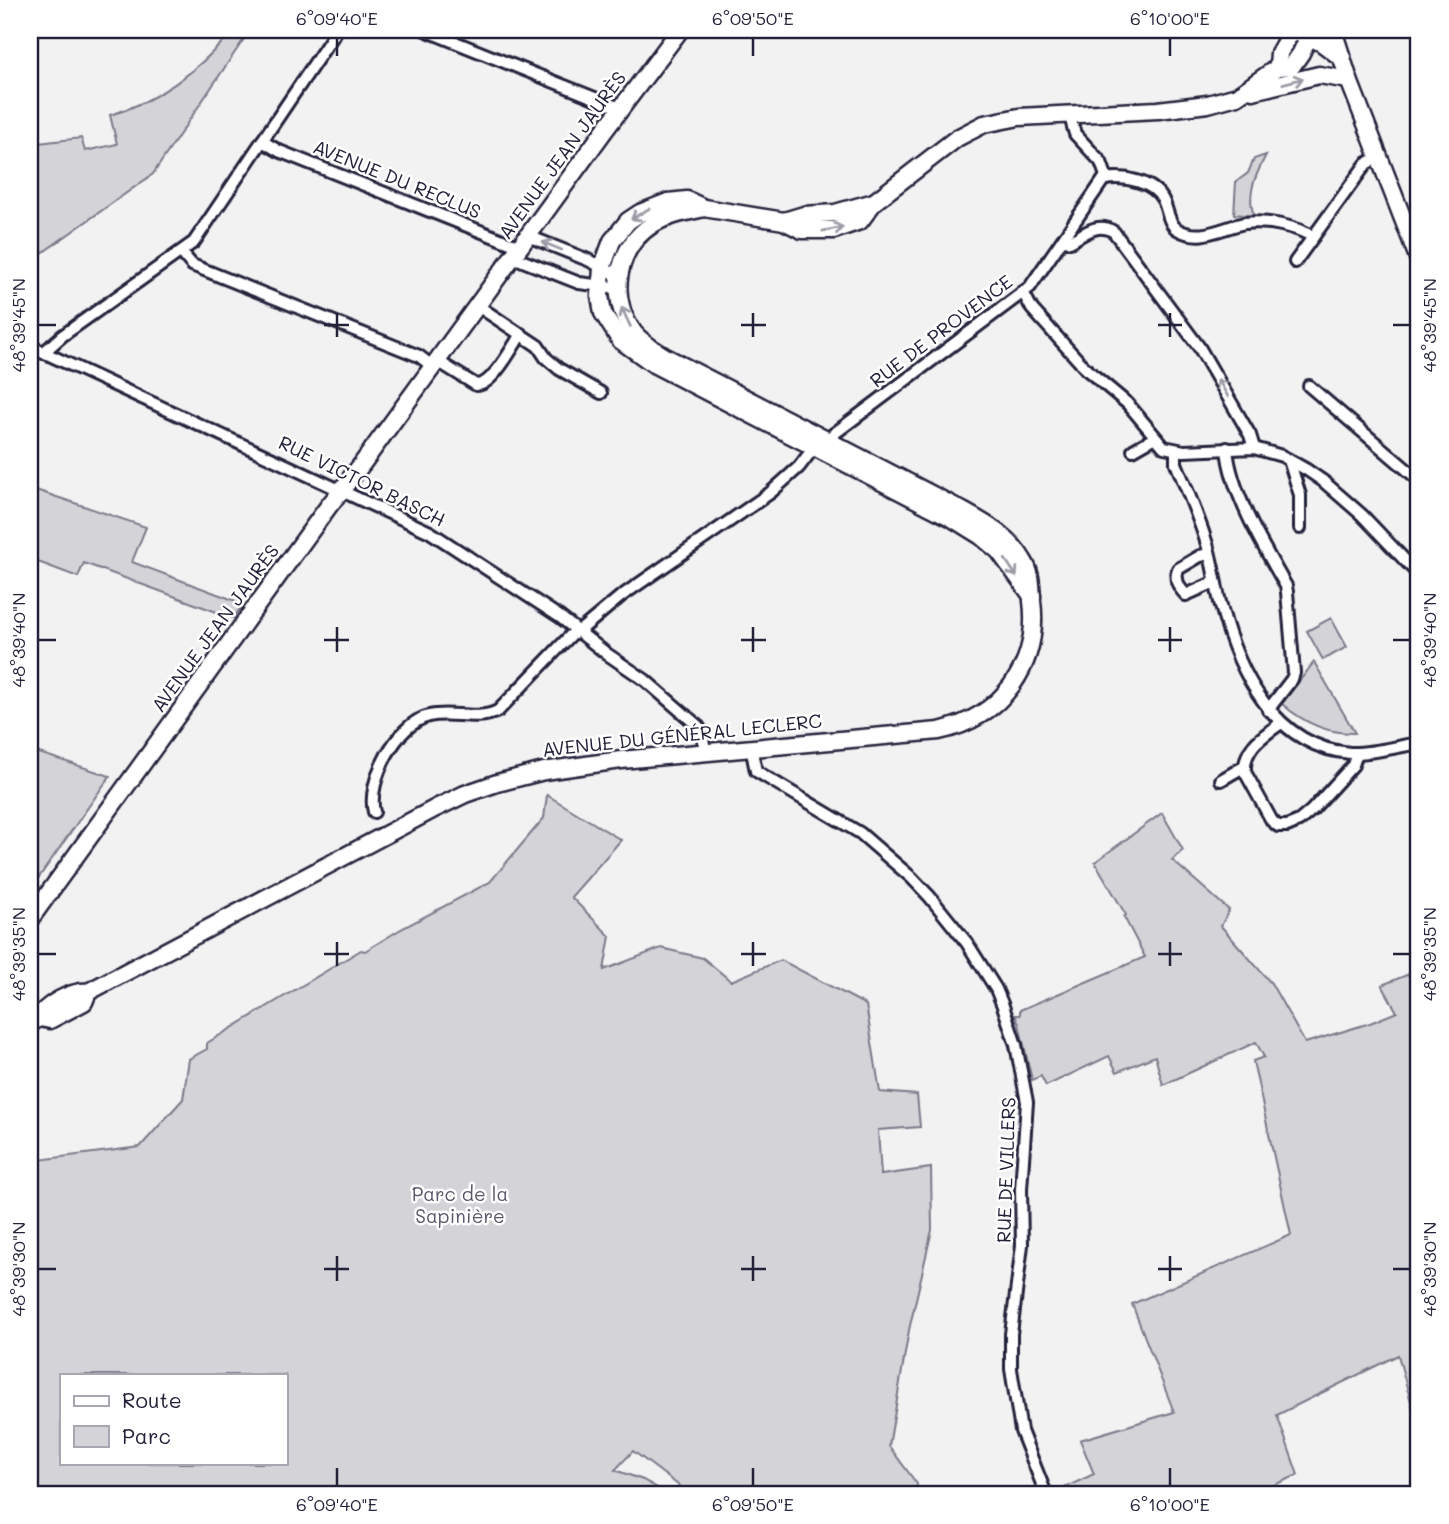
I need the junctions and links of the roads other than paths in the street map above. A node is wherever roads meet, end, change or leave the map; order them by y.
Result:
1 (337, 30) edge
2 (425, 30) edge
3 (680, 30) edge
4 (1293, 30) edge
5 (1333, 30) edge
6 (1311, 33) edge
7 (1342, 58) junction
8 (1278, 67) junction
9 (1349, 80) junction
10 (1237, 96) junction
11 (622, 109) junction
12 (1069, 113) junction
13 (262, 141) junction
14 (1380, 156) junction
15 (1106, 179) junction
16 (704, 208) junction
17 (1313, 237) junction
18 (1063, 239) junction
19 (521, 247) junction
20 (181, 251) junction
21 (1419, 260) edge
22 (1295, 262) dead end
23 (602, 268) junction
24 (619, 282) junction
25 (600, 287) junction
26 (1023, 292) junction
27 (478, 306) junction
28 (521, 334) junction
29 (30, 346) edge
30 (43, 354) junction
31 (436, 364) junction
32 (1309, 386) dead end
33 (601, 393) dead end
34 (1154, 438) junction
35 (821, 443) junction
36 (1227, 448) junction
37 (1254, 448) junction
38 (1133, 450) dead end
39 (1176, 451) junction
40 (1289, 460) junction
41 (1419, 480) edge
42 (342, 489) junction
43 (1300, 528) dead end
44 (1209, 554) junction
45 (1419, 575) edge
46 (1215, 582) junction
47 (577, 631) junction
48 (1268, 710) junction
49 (1281, 723) junction
50 (1419, 743) edge
51 (751, 747) junction
52 (705, 751) junction
53 (1357, 753) junction
54 (1245, 765) junction
55 (1221, 780) dead end
56 (374, 812) dead end
57 (30, 919) edge
58 (35, 1021) edge
59 (1045, 1494) edge

1 - 13 street
2 - 11 street
3 - 11 main road, AVENUE JEAN JAURÈS
4 - 6 main road
4 - 8 main road
5 - 7 main road
6 - 7 main road
6 - 8 main road, AVENUE DU GÉNÉRAL LECLERC
7 - 9 main road
8 - 10 main road, AVENUE DU GÉNÉRAL LECLERC
10 -> 9 main road
9 - 14 main road
10 - 12 main road, AVENUE DU GÉNÉRAL LECLERC
11 - 19 main road, AVENUE JEAN JAURÈS
12 - 15 street
12 - 16 main road, AVENUE DU GÉNÉRAL LECLERC
13 - 19 street, AVENUE DU RECLUS
13 - 20 street
14 - 17 street
14 - 21 main road
15 - 17 street
15 - 18 street, RUE DE PROVENCE
16 -> 23 main road, AVENUE DU GÉNÉRAL LECLERC
16 - 24 main road, AVENUE DU GÉNÉRAL LECLERC
17 - 22 street
18 - 26 street, RUE DE PROVENCE
37 -> 18 street
23 -> 19 street, AVENUE DU RECLUS
19 - 25 street, AVENUE DU RECLUS
19 - 27 main road, AVENUE JEAN JAURÈS
20 - 30 street
20 - 31 street
23 - 24 street, AVENUE DU RECLUS
23 - 25 main road, AVENUE DU GÉNÉRAL LECLERC
24 - 25 street, AVENUE DU RECLUS
35 -> 24 main road, AVENUE DU GÉNÉRAL LECLERC
25 - 35 main road, AVENUE DU GÉNÉRAL LECLERC
26 - 34 street
26 - 35 street, RUE DE PROVENCE
27 - 28 street
27 - 31 main road, AVENUE JEAN JAURÈS
28 - 31 street
28 - 33 street
29 - 30 street, RUE VICTOR BASCH
30 - 42 street, RUE VICTOR BASCH
31 - 42 main road, AVENUE JEAN JAURÈS
32 - 41 street
34 - 38 street
34 - 39 street
35 - 47 street, RUE DE PROVENCE
35 - 51 main road, AVENUE DU GÉNÉRAL LECLERC
36 - 37 street
36 - 39 street
36 - 48 street
37 - 40 street
39 - 44 street
40 - 43 street
40 - 45 street
42 - 47 street, RUE VICTOR BASCH
42 - 57 main road, AVENUE JEAN JAURÈS
44 - 46 street
44 - 46 street
46 - 48 street
47 - 52 street, RUE VICTOR BASCH
47 - 56 street, RUE DE PROVENCE
48 - 49 street
49 - 53 street
49 - 54 street
50 - 53 street
51 - 52 main road, AVENUE DU GÉNÉRAL LECLERC
51 - 59 street, RUE DE VILLERS
52 - 58 main road, AVENUE DU GÉNÉRAL LECLERC
53 - 54 street
54 - 55 street

